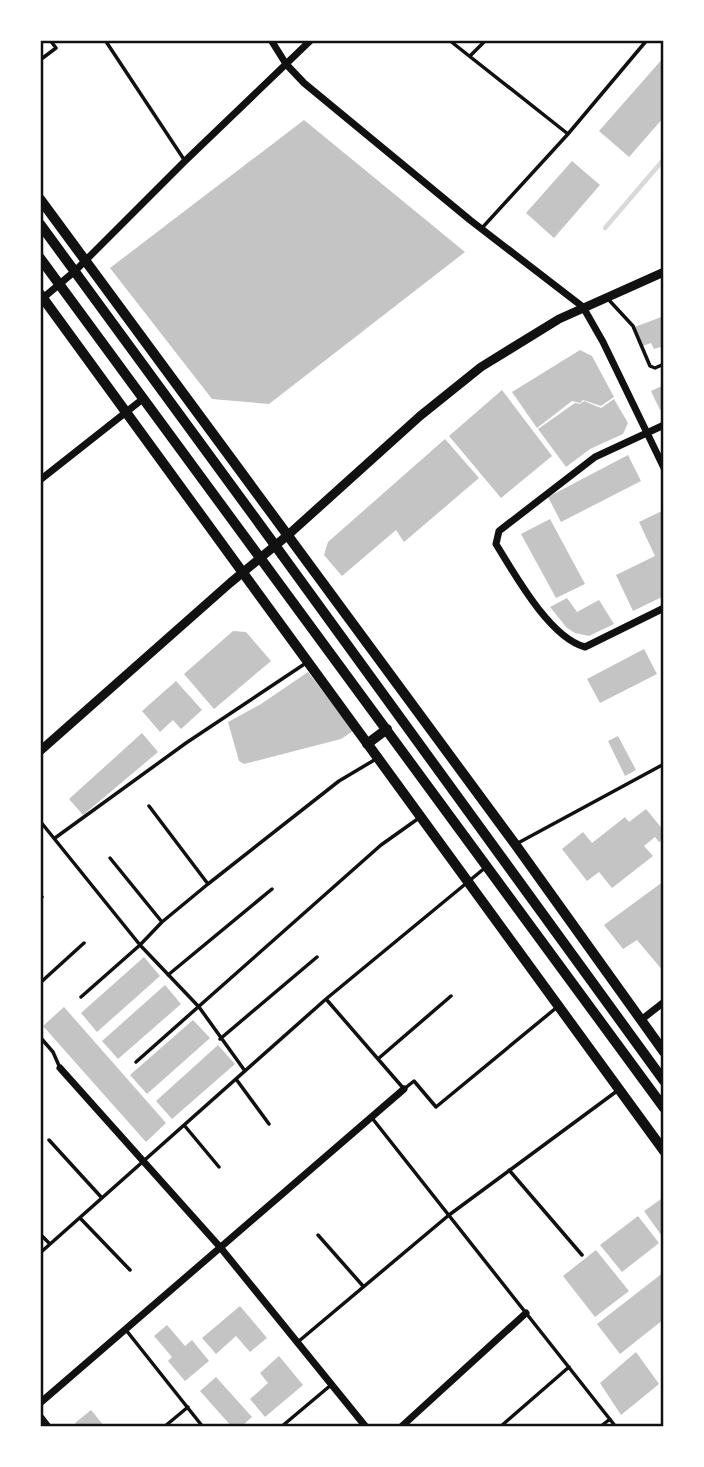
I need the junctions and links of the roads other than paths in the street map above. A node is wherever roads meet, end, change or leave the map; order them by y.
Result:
1 (50, 40) edge
2 (105, 40) edge
3 (271, 40) edge
4 (311, 40) edge
5 (449, 40) edge
6 (486, 40) edge
7 (647, 40) edge
8 (470, 57) junction
9 (40, 60) edge
10 (286, 64) junction
11 (568, 134) junction
12 (185, 161) junction
13 (40, 199) edge
14 (40, 224) edge
15 (481, 229) junction
16 (40, 258) edge
17 (86, 261) junction
18 (75, 271) junction
19 (664, 272) edge
20 (59, 284) junction
21 (606, 297) junction
22 (41, 298) edge
23 (583, 307) junction
24 (664, 364) edge
25 (144, 398) junction
26 (126, 412) junction
27 (664, 425) edge
28 (648, 432) junction
29 (664, 468) edge
30 (40, 480) edge
31 (288, 535) junction
32 (275, 547) junction
33 (260, 559) junction
34 (243, 573) junction
35 (664, 608) edge
36 (308, 662) junction
37 (418, 712) junction
38 (404, 722) junction
39 (387, 729) junction
40 (368, 744) junction
41 (40, 751) edge
42 (377, 757) junction
43 (664, 764) edge
44 (149, 806) dead end
45 (420, 817) junction
46 (40, 821) edge
47 (55, 838) junction
48 (515, 844) junction
49 (110, 858) dead end
50 (488, 866) junction
51 (468, 882) junction
52 (208, 884) junction
53 (272, 889) dead end
54 (162, 922) junction
55 (84, 943) dead end
56 (140, 945) junction
57 (317, 957) dead end
58 (168, 975) junction
59 (40, 983) edge
60 (451, 996) dead end
61 (81, 997) dead end
62 (326, 999) junction
63 (664, 1002) edge
64 (558, 1006) junction
65 (199, 1007) junction
66 (641, 1020) junction
67 (40, 1037) edge
68 (220, 1040) junction
69 (664, 1052) edge
70 (379, 1058) junction
71 (136, 1062) dead end
72 (60, 1068) joint
73 (245, 1071) junction
74 (236, 1079) junction
75 (664, 1081) edge
76 (404, 1089) junction
77 (619, 1090) junction
78 (664, 1108) edge
79 (372, 1117) junction
80 (269, 1124) dead end
81 (184, 1125) junction
82 (49, 1140) dead end
83 (664, 1151) edge
84 (144, 1161) junction
85 (219, 1167) dead end
86 (509, 1170) junction
87 (102, 1198) junction
88 (449, 1215) junction
89 (80, 1217) junction
90 (40, 1234) edge
91 (318, 1235) dead end
92 (50, 1244) junction
93 (220, 1247) junction
94 (40, 1253) edge
95 (582, 1255) dead end
96 (130, 1270) dead end
97 (363, 1286) junction
98 (526, 1313) junction
99 (126, 1329) junction
100 (299, 1341) junction
101 (569, 1367) junction
102 (333, 1383) junction
103 (40, 1403) edge
104 (188, 1407) junction
105 (40, 1418) edge
106 (610, 1419) junction
107 (47, 1427) edge
108 (164, 1427) edge
109 (203, 1427) edge
110 (281, 1427) edge
111 (366, 1427) edge
112 (401, 1427) edge
113 (500, 1427) edge
114 (600, 1427) edge
115 (616, 1427) edge

1 - 9 lane
2 - 12 lane
3 - 10 street
4 - 10 street
5 - 8 lane
6 - 8 lane
7 - 11 lane
8 - 11 lane
10 - 12 street
10 - 15 street
11 - 15 lane
12 - 17 street
13 - 17 main road
14 - 18 main road
15 - 23 street
16 - 20 main road
17 - 18 street
17 - 31 main road
18 - 20 street
18 - 32 main road
19 - 21 street
20 - 22 street
20 - 25 main road
21 - 23 street
21 - 24 lane
22 - 26 main road
23 - 28 street
23 - 31 street
25 - 26 street
25 - 33 main road
26 - 30 street
26 - 34 main road
27 - 28 street
28 - 29 street
28 - 35 street
31 - 32 street
31 - 37 main road
32 - 33 street
32 - 38 main road
33 - 34 street
33 - 39 main road
34 - 36 main road
34 - 41 street
36 - 40 main road
36 - 47 lane
37 - 38 main road
37 - 48 main road
38 - 75 main road
39 - 40 main road
39 - 50 main road
40 - 42 main road
42 - 45 main road
42 - 52 lane
43 - 48 lane
44 - 52 lane
45 - 51 main road
45 - 65 lane
46 - 47 lane
47 - 56 lane
48 - 66 main road
49 - 54 lane
50 - 51 lane
50 - 78 main road
51 - 62 lane
51 - 64 main road
52 - 54 lane
53 - 58 lane
54 - 56 lane
55 - 59 lane
56 - 58 lane
56 - 61 lane
57 - 68 lane
58 - 65 lane
60 - 70 lane
62 - 70 lane
62 - 73 lane
63 - 66 street
64 - 76 lane
64 - 77 main road
65 - 68 lane
65 - 71 lane
66 - 69 main road
67 - 72 lane
68 - 73 lane
70 - 76 lane
72 - 84 street
73 - 74 lane
74 - 80 lane
74 - 81 lane
76 - 79 street
77 - 83 main road
77 - 86 lane
79 - 88 lane
79 - 93 street
81 - 84 lane
81 - 85 lane
82 - 87 lane
84 - 87 lane
84 - 93 street
86 - 88 lane
86 - 95 lane
87 - 89 lane
88 - 97 lane
88 - 98 lane
89 - 92 lane
89 - 96 lane
90 - 92 lane
91 - 97 lane
92 - 94 lane
93 - 99 street
93 - 100 street
97 - 100 lane
98 - 101 lane
98 - 112 street
99 - 103 street
99 - 104 lane
100 - 102 street
101 - 106 lane
101 - 113 lane
102 - 110 lane
102 - 111 street
104 - 108 lane
104 - 109 lane
105 - 107 street
106 - 114 lane
106 - 115 lane

